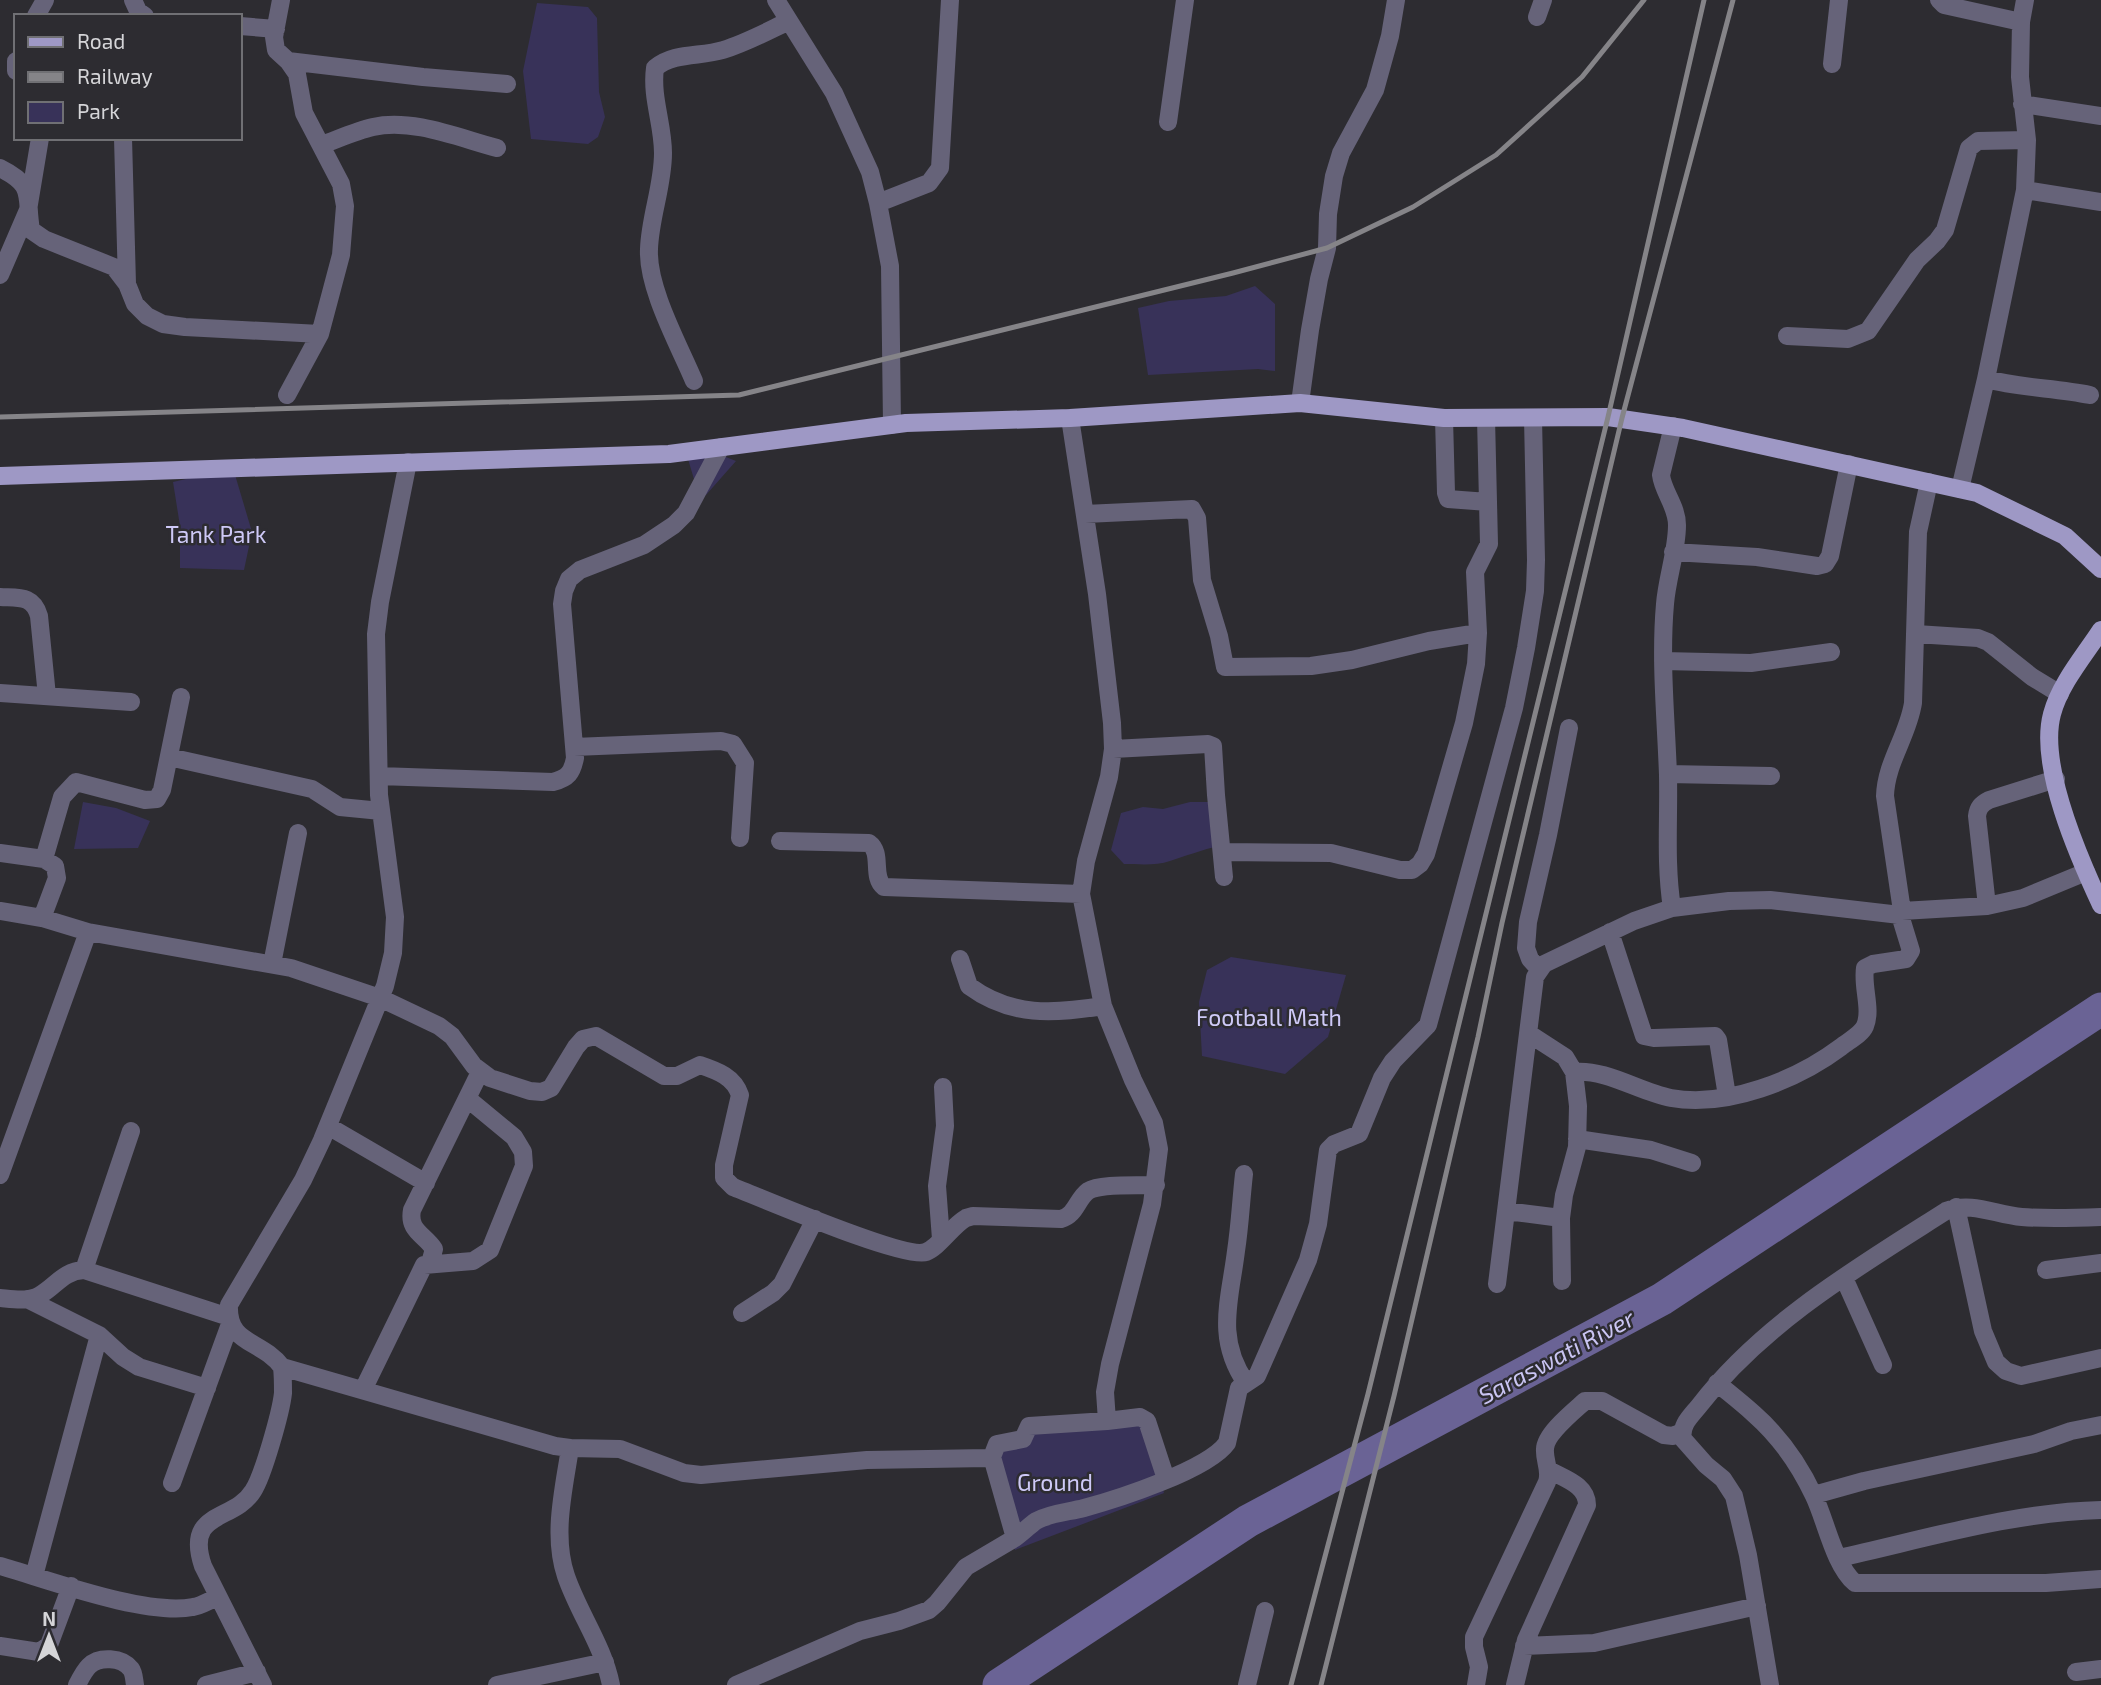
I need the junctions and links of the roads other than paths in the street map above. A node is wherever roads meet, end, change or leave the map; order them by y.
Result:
1 (281, 0) edge
2 (776, 0) edge
3 (950, 0) edge
4 (1185, 0) edge
5 (1396, 0) edge
6 (1839, 0) edge
7 (1939, 0) edge
8 (2025, 0) edge
9 (789, 21) junction
10 (2021, 22) junction
11 (242, 26) edge
12 (276, 29) junction
13 (288, 61) junction
14 (1832, 64) dead end
15 (507, 84) dead end
16 (2022, 104) junction
17 (2101, 116) edge
18 (1168, 122) dead end
19 (40, 140) edge
20 (122, 140) edge
21 (2027, 140) junction
22 (321, 145) junction
23 (497, 148) dead end
24 (0, 168) edge
25 (2025, 190) junction
26 (2101, 202) edge
27 (878, 203) junction
28 (28, 210) junction
29 (1, 270) edge
30 (127, 284) junction
31 (320, 334) junction
32 (1787, 336) dead end
33 (1986, 379) junction
34 (694, 381) dead end
35 (287, 395) dead end
36 (2090, 396) dead end
37 (1300, 403) junction
38 (1070, 418) junction
39 (1444, 418) junction
40 (1486, 418) junction
41 (1533, 418) junction
42 (892, 425) junction
43 (1673, 426) junction
44 (721, 447) junction
45 (408, 462) junction
46 (1849, 464) junction
47 (0, 476) edge
48 (1929, 482) junction
49 (1960, 489) junction
50 (1488, 502) junction
51 (1085, 514) junction
52 (1673, 552) junction
53 (2101, 569) edge
54 (0, 597) edge
55 (2101, 630) edge
56 (1478, 633) junction
57 (1916, 634) junction
58 (1831, 653) dead end
59 (1663, 661) junction
60 (0, 693) edge
61 (2060, 694) junction
62 (47, 696) junction
63 (181, 697) dead end
64 (131, 702) dead end
65 (1569, 728) dead end
66 (574, 747) junction
67 (1113, 749) junction
68 (169, 757) junction
69 (1668, 774) junction
70 (379, 776) junction
71 (1771, 776) dead end
72 (2056, 779) junction
73 (381, 811) junction
74 (298, 833) dead end
75 (740, 838) dead end
76 (780, 841) dead end
77 (1222, 852) junction
78 (0, 853) edge
79 (44, 859) junction
80 (2086, 872) junction
81 (1224, 877) dead end
82 (1081, 894) junction
83 (2101, 905) edge
84 (1987, 906) junction
85 (1672, 908) junction
86 (0, 911) edge
87 (1901, 913) junction
88 (42, 918) junction
89 (88, 932) junction
90 (1610, 932) junction
91 (960, 959) dead end
92 (272, 964) junction
93 (1539, 969) junction
94 (380, 998) junction
95 (1103, 1006) junction
96 (1528, 1034) junction
97 (480, 1072) junction
98 (1574, 1072) junction
99 (943, 1087) dead end
100 (1727, 1096) junction
101 (468, 1099) junction
102 (328, 1126) junction
103 (131, 1131) dead end
104 (1577, 1139) junction
105 (1692, 1163) dead end
106 (1244, 1174) dead end
107 (0, 1175) edge
108 (426, 1183) junction
109 (1156, 1185) junction
110 (1956, 1207) junction
111 (1506, 1211) junction
112 (1561, 1217) junction
113 (2101, 1217) edge
114 (815, 1219) junction
115 (941, 1239) junction
116 (430, 1263) junction
117 (2101, 1263) edge
118 (84, 1270) junction
119 (2046, 1270) dead end
120 (1844, 1278) junction
121 (1562, 1281) dead end
122 (1497, 1284) dead end
123 (0, 1298) edge
124 (27, 1299) junction
125 (742, 1313) dead end
126 (229, 1320) junction
127 (99, 1335) junction
128 (2101, 1358) edge
129 (1883, 1365) dead end
130 (282, 1367) junction
131 (1246, 1383) junction
132 (1717, 1383) junction
133 (207, 1388) junction
134 (363, 1390) junction
135 (1107, 1420) junction
136 (2101, 1425) edge
137 (1682, 1432) junction
138 (570, 1448) junction
139 (992, 1457) junction
140 (1549, 1470) junction
141 (1166, 1479) junction
142 (172, 1483) dead end
143 (1814, 1495) junction
144 (2101, 1510) edge
145 (1015, 1538) junction
146 (1839, 1558) junction
147 (0, 1566) edge
148 (34, 1576) junction
149 (2101, 1579) edge
150 (71, 1586) junction
151 (218, 1597) junction
152 (1757, 1606) junction
153 (1265, 1611) dead end
154 (0, 1646) edge
155 (1524, 1646) junction
156 (605, 1662) junction
157 (2101, 1669) edge
158 (2076, 1672) dead end
159 (260, 1679) edge
160 (76, 1685) edge
161 (135, 1685) edge
162 (206, 1685) edge
163 (497, 1685) edge
164 (611, 1685) edge
165 (736, 1685) edge
166 (1247, 1685) edge
167 (1476, 1685) edge
168 (1515, 1685) edge
169 (1770, 1685) edge

1 - 12 street
2 - 9 street
3 - 27 street
4 - 18 street
5 - 37 street
6 - 14 street
7 - 10 street
8 - 10 street
9 - 27 street
9 - 34 street
10 - 16 street
11 - 12 street
12 - 13 street
13 - 15 street
13 - 22 street
16 - 17 street
16 - 21 street
19 - 28 street
20 - 30 street
21 - 25 street
21 - 32 street
22 - 23 street
22 - 31 street
24 - 28 street
25 - 26 street
25 - 33 street
27 - 42 street
28 - 29 street
28 - 30 street
30 - 31 street
31 - 35 street
33 - 36 street
33 - 49 street
37 - 38 main road
37 - 39 main road
38 - 42 main road
38 - 51 street
39 - 40 main road
39 - 50 street
40 - 41 main road
40 - 50 street
41 - 43 main road
41 - 131 street
42 - 44 main road
43 - 46 main road
43 - 52 street
44 - 45 main road
44 - 66 street
45 - 47 main road
45 - 70 street
46 - 48 main road
46 - 52 street
48 - 49 main road
48 - 57 street
49 - 53 main road
50 - 56 street
51 - 56 street
51 - 67 street
52 - 59 street
54 - 62 street
55 - 61 main road
56 - 77 street
57 - 61 street
57 - 87 street
58 - 59 street
59 - 69 street
60 - 62 street
61 - 72 main road
62 - 64 street
63 - 68 street
65 - 93 street
66 - 70 street
66 - 75 street
67 - 77 street
67 - 82 street
68 - 73 street
68 - 79 street
69 - 71 street
69 - 85 street
70 - 73 street
72 - 80 main road
72 - 84 street
73 - 94 street
74 - 92 street
76 - 82 street
77 - 81 street
78 - 79 street
79 - 88 street
80 - 83 main road
80 - 84 street
82 - 95 street
84 - 87 street
85 - 87 street
85 - 90 street
86 - 88 street
87 - 100 street
88 - 89 street
89 - 92 street
89 - 107 street
90 - 93 street
90 - 100 street
91 - 95 street
92 - 94 street
93 - 96 street
94 - 97 street
94 - 102 street
95 - 109 street
96 - 98 street
96 - 111 street
97 - 101 street
97 - 114 street
98 - 100 street
98 - 104 street
99 - 115 street
101 - 108 street
101 - 116 street
102 - 108 street
102 - 126 street
103 - 118 street
104 - 105 street
104 - 112 street
106 - 131 street
108 - 116 street
109 - 115 street
109 - 135 street
110 - 113 street
110 - 120 street
110 - 128 street
111 - 112 street
111 - 122 street
112 - 121 street
114 - 115 street
114 - 125 street
116 - 134 street
117 - 119 street
118 - 124 street
118 - 126 street
120 - 129 street
120 - 132 street
123 - 124 street
124 - 127 street
126 - 130 street
126 - 133 street
127 - 133 street
127 - 148 street
130 - 134 street
130 - 151 street
131 - 141 street
132 - 137 street
132 - 143 street
133 - 142 street
134 - 138 street
135 - 139 street
135 - 141 street
136 - 143 street
137 - 140 street
137 - 152 street
138 - 139 street
138 - 156 street
139 - 145 street
140 - 155 street
140 - 167 street
141 - 145 street
143 - 146 street
144 - 146 street
145 - 165 street
146 - 149 street
147 - 148 street
148 - 150 street
150 - 151 street
150 - 154 street
151 - 159 street
152 - 155 street
152 - 169 street
153 - 166 street
155 - 168 street
156 - 163 street
156 - 164 street
157 - 158 street
159 - 162 street
160 - 161 street

